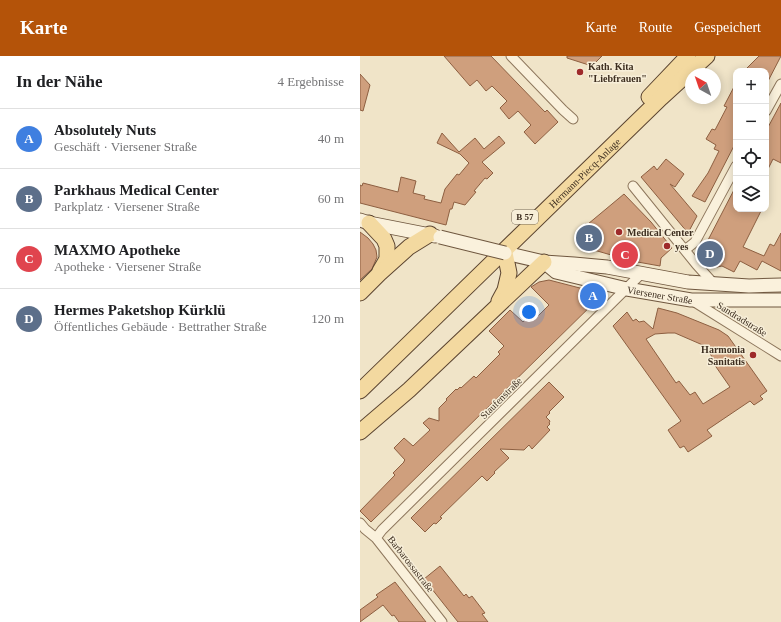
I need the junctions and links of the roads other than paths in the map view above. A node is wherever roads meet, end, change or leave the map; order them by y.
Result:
1 (511, 56) edge
2 (688, 56) edge
3 (707, 56) edge
4 (781, 84) edge
5 (769, 106) edge
6 (573, 119) dead end
7 (733, 172) edge
8 (633, 186) dead end
9 (365, 222) edge
10 (435, 236) junction
11 (685, 250) junction
12 (505, 253) junction
13 (544, 262) junction
14 (379, 274) junction
15 (641, 274) junction
16 (714, 284) junction
17 (781, 285) edge
18 (627, 289) junction
19 (360, 293) edge
20 (691, 300) junction
21 (781, 300) edge
22 (493, 310) junction
23 (781, 356) edge
24 (360, 378) edge
25 (360, 391) edge
26 (360, 432) edge
27 (360, 523) edge
28 (376, 538) junction
29 (442, 622) edge

1 - 6 street
2 - 24 main road, Hermann-Piecq-Anlage / B 57
3 - 25 main road, Hermann-Piecq-Anlage / B 57
4 - 5 street
7 - 11 street
8 - 11 street
9 - 10 main road, Viersener Straße
9 - 14 main road
10 - 12 main road, Viersener Straße, bridge
10 - 14 main road
11 - 16 street
12 - 13 main road, Viersener Straße
12 - 22 main road
13 - 15 main road, Viersener Straße
13 - 18 main road, Viersener Straße
13 - 22 main road
14 - 19 main road
15 - 16 main road, Viersener Straße
15 - 18 street, Staufenstraße
16 - 17 main road, Viersener Straße
18 - 20 main road, Viersener Straße
18 - 28 street, Staufenstraße
20 - 21 main road, Viersener Straße
20 - 23 street, Sandradstraße
22 - 26 main road
27 - 28 street, Barbarossastraße
28 - 29 street, Barbarossastraße

